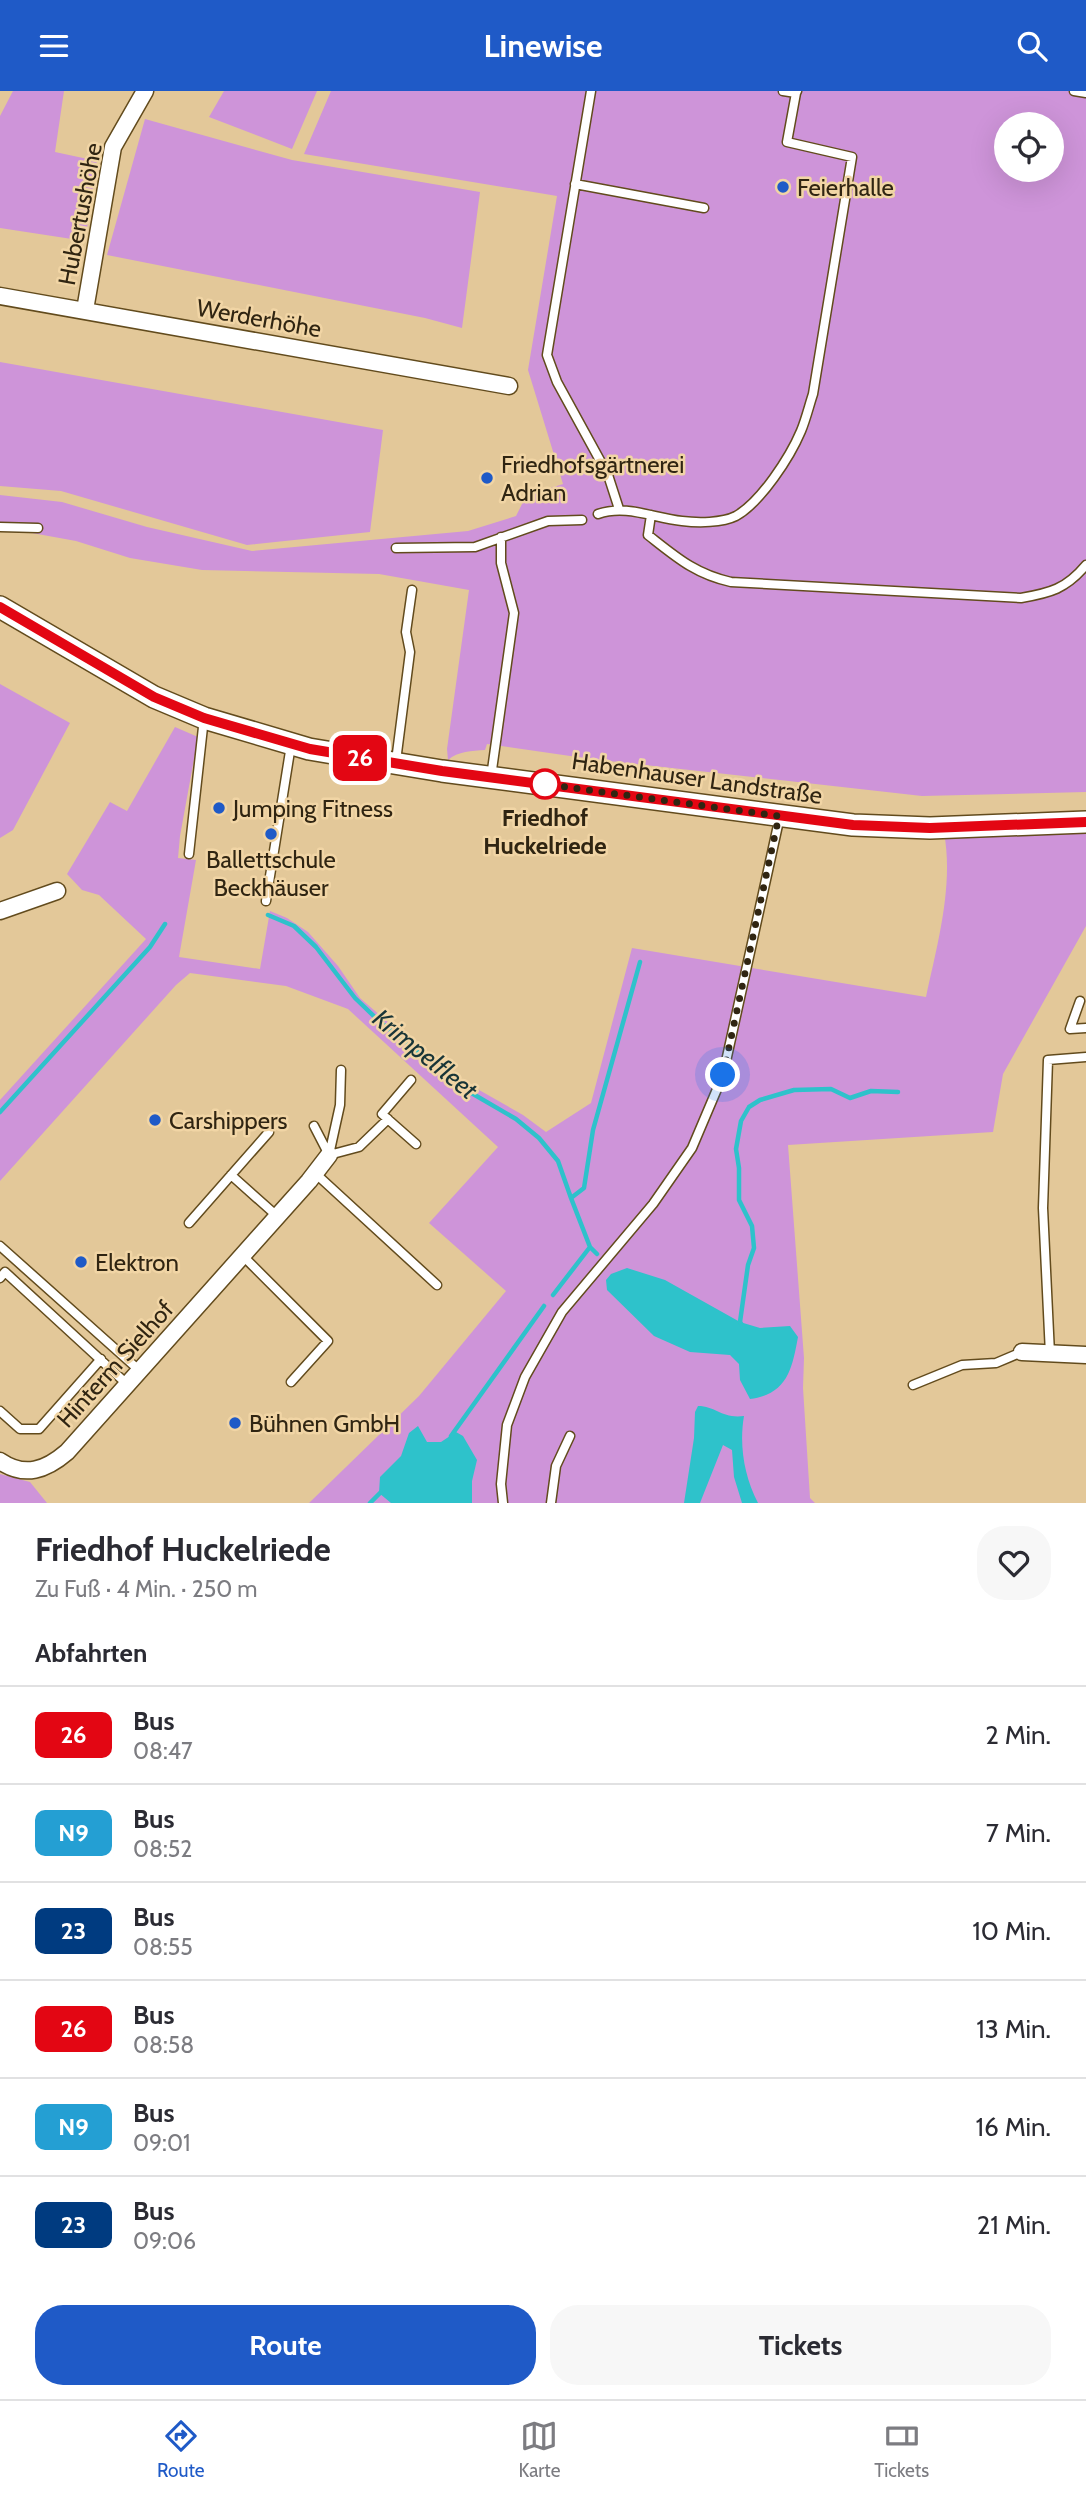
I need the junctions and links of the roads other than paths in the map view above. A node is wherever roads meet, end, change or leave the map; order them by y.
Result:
1 (145, 91) edge
2 (592, 91) edge
3 (783, 91) edge
4 (1074, 91) edge
5 (796, 92) edge
6 (1086, 93) edge
7 (575, 184) junction
8 (704, 208) dead end
9 (0, 296) edge
10 (85, 310) junction
11 (509, 386) dead end
12 (619, 509) junction
13 (598, 514) dead end
14 (651, 515) junction
15 (582, 520) dead end
16 (0, 527) edge
17 (38, 528) dead end
18 (501, 537) junction
19 (396, 548) dead end
20 (1086, 565) edge
21 (412, 590) dead end
22 (0, 607) edge
23 (204, 718) junction
24 (291, 745) junction
25 (395, 764) junction
26 (492, 777) junction
27 (779, 816) junction
28 (1086, 822) edge
29 (189, 854) dead end
30 (58, 891) dead end
31 (266, 901) dead end
32 (0, 911) edge
33 (1080, 1001) dead end
34 (1086, 1028) edge
35 (1086, 1057) edge
36 (341, 1070) dead end
37 (411, 1080) dead end
38 (388, 1119) junction
39 (314, 1126) dead end
40 (269, 1132) dead end
41 (416, 1144) dead end
42 (329, 1155) junction
43 (315, 1173) junction
44 (232, 1175) junction
45 (277, 1216) junction
46 (188, 1223) dead end
47 (0, 1246) edge
48 (243, 1256) junction
49 (0, 1277) edge
50 (437, 1285) dead end
51 (1022, 1352) joint
52 (1050, 1354) junction
53 (1086, 1355) edge
54 (101, 1359) junction
55 (140, 1371) junction
56 (291, 1382) dead end
57 (128, 1384) junction
58 (914, 1385) dead end
59 (0, 1411) edge
60 (570, 1436) dead end
61 (0, 1461) edge
62 (503, 1503) edge
63 (551, 1503) edge

1 - 10 street, Hubertushöhe
2 - 7 lane
3 - 5 lane
4 - 6 lane
5 - 14 lane
7 - 8 lane
7 - 12 lane
9 - 10 street, Werderhöhe
10 - 11 street, Werderhöhe
12 - 13 lane
12 - 14 lane
14 - 20 lane
15 - 18 lane
16 - 17 lane
18 - 19 lane
18 - 26 lane
21 - 25 lane
22 - 23 street, Habenhauser Landstraße
23 - 24 street, Habenhauser Landstraße
23 - 29 lane
24 - 25 street, Habenhauser Landstraße
24 - 31 lane
25 - 26 street, Habenhauser Landstraße
26 - 27 street, Habenhauser Landstraße
27 - 28 street, Habenhauser Landstraße
27 - 62 lane
30 - 32 street
33 - 34 lane
35 - 52 lane
36 - 42 lane
37 - 38 lane
38 - 41 lane
38 - 42 lane
39 - 42 lane
40 - 44 lane
42 - 43 street, Hinterm Sielhof
43 - 45 street, Hinterm Sielhof
43 - 50 lane
44 - 45 lane
44 - 46 lane
45 - 48 street, Hinterm Sielhof
47 - 55 lane
48 - 55 street, Hinterm Sielhof
48 - 56 lane
49 - 54 lane
51 - 52 street
51 - 58 lane
52 - 53 street
54 - 57 lane
54 - 59 lane
55 - 57 street, Hinterm Sielhof
57 - 61 street, Hinterm Sielhof
60 - 63 lane

